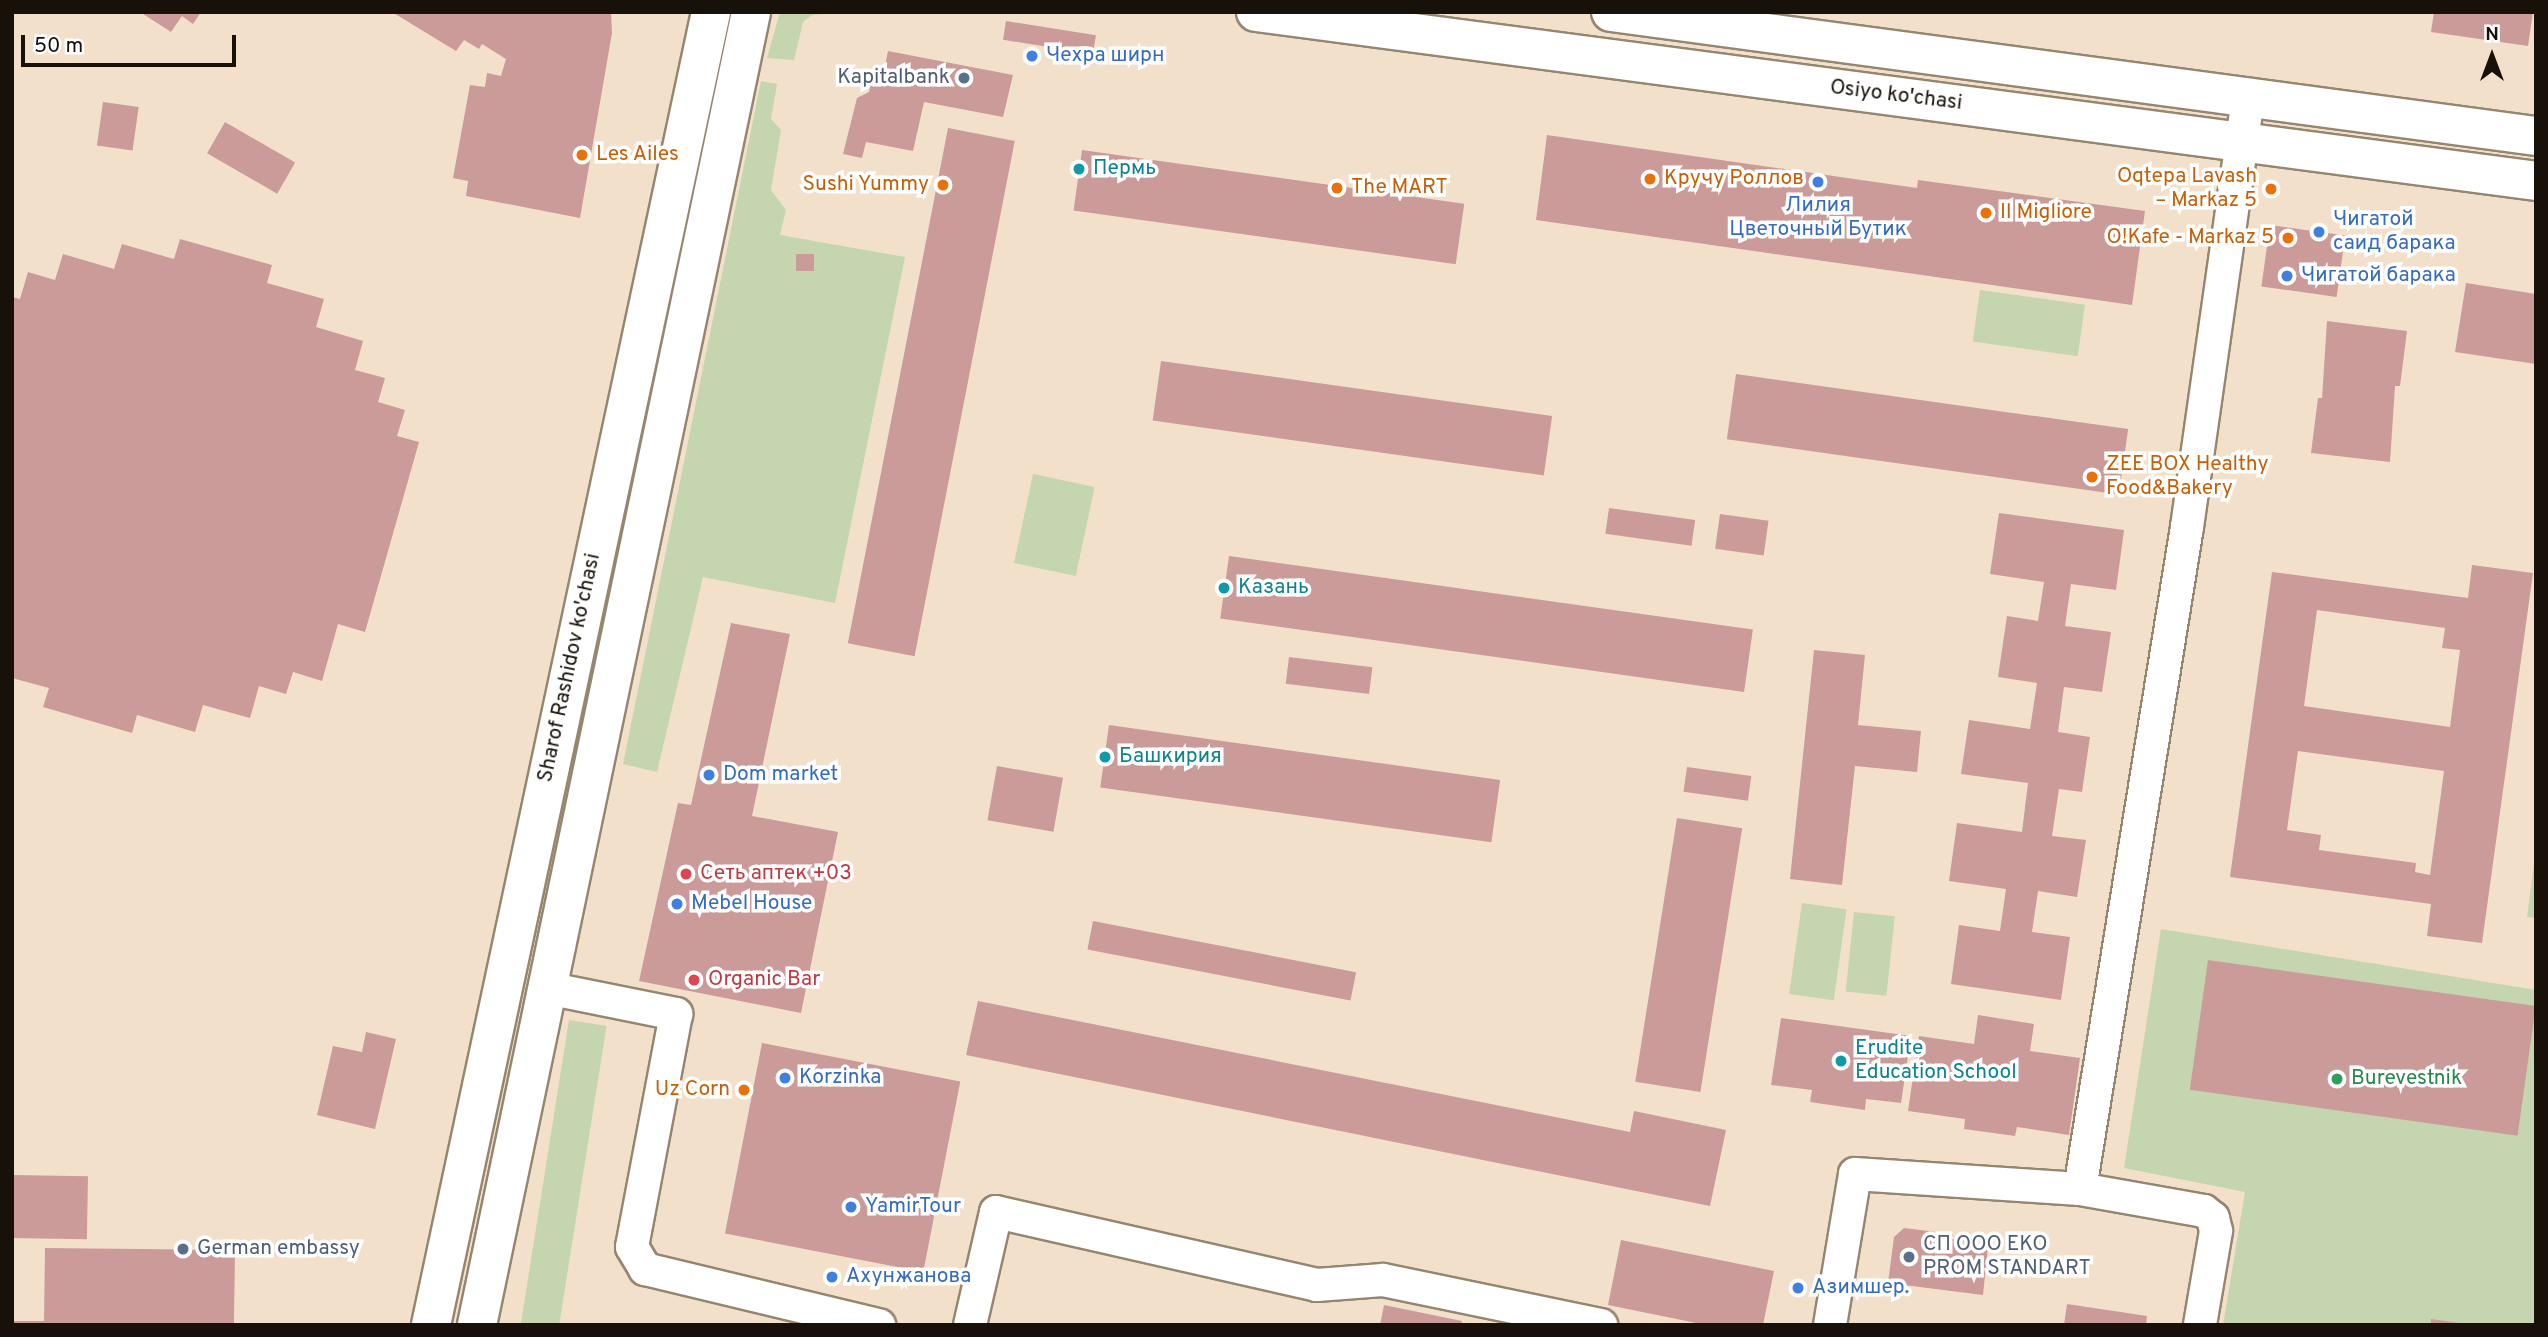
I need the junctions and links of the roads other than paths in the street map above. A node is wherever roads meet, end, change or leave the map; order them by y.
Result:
1 (711, 12) edge
2 (751, 12) edge
3 (1256, 12) edge
4 (1611, 12) edge
5 (2248, 98) junction
6 (2536, 136) edge
7 (2242, 142) junction
8 (2536, 181) edge
9 (503, 979) junction
10 (547, 988) junction
11 (2080, 1189) junction
12 (431, 1325) edge
13 (477, 1325) edge
14 (879, 1325) edge
15 (970, 1325) edge
16 (1601, 1325) edge
17 (1830, 1325) edge
18 (2200, 1325) edge

1 - 9 main road, Sharof Rashidov ko'chasi
2 - 10 main road, Sharof Rashidov ko'chasi
3 - 7 main road, Osiyo ko'chasi
4 - 5 main road, Osiyo ko'chasi
5 - 6 main road, Osiyo ko'chasi
5 - 7 street
7 - 8 main road, Osiyo ko'chasi
7 - 11 street
9 - 10 main road
9 - 12 main road, Sharof Rashidov ko'chasi
10 - 13 main road, Sharof Rashidov ko'chasi
10 - 14 street
11 - 17 street
11 - 18 street
15 - 16 street

